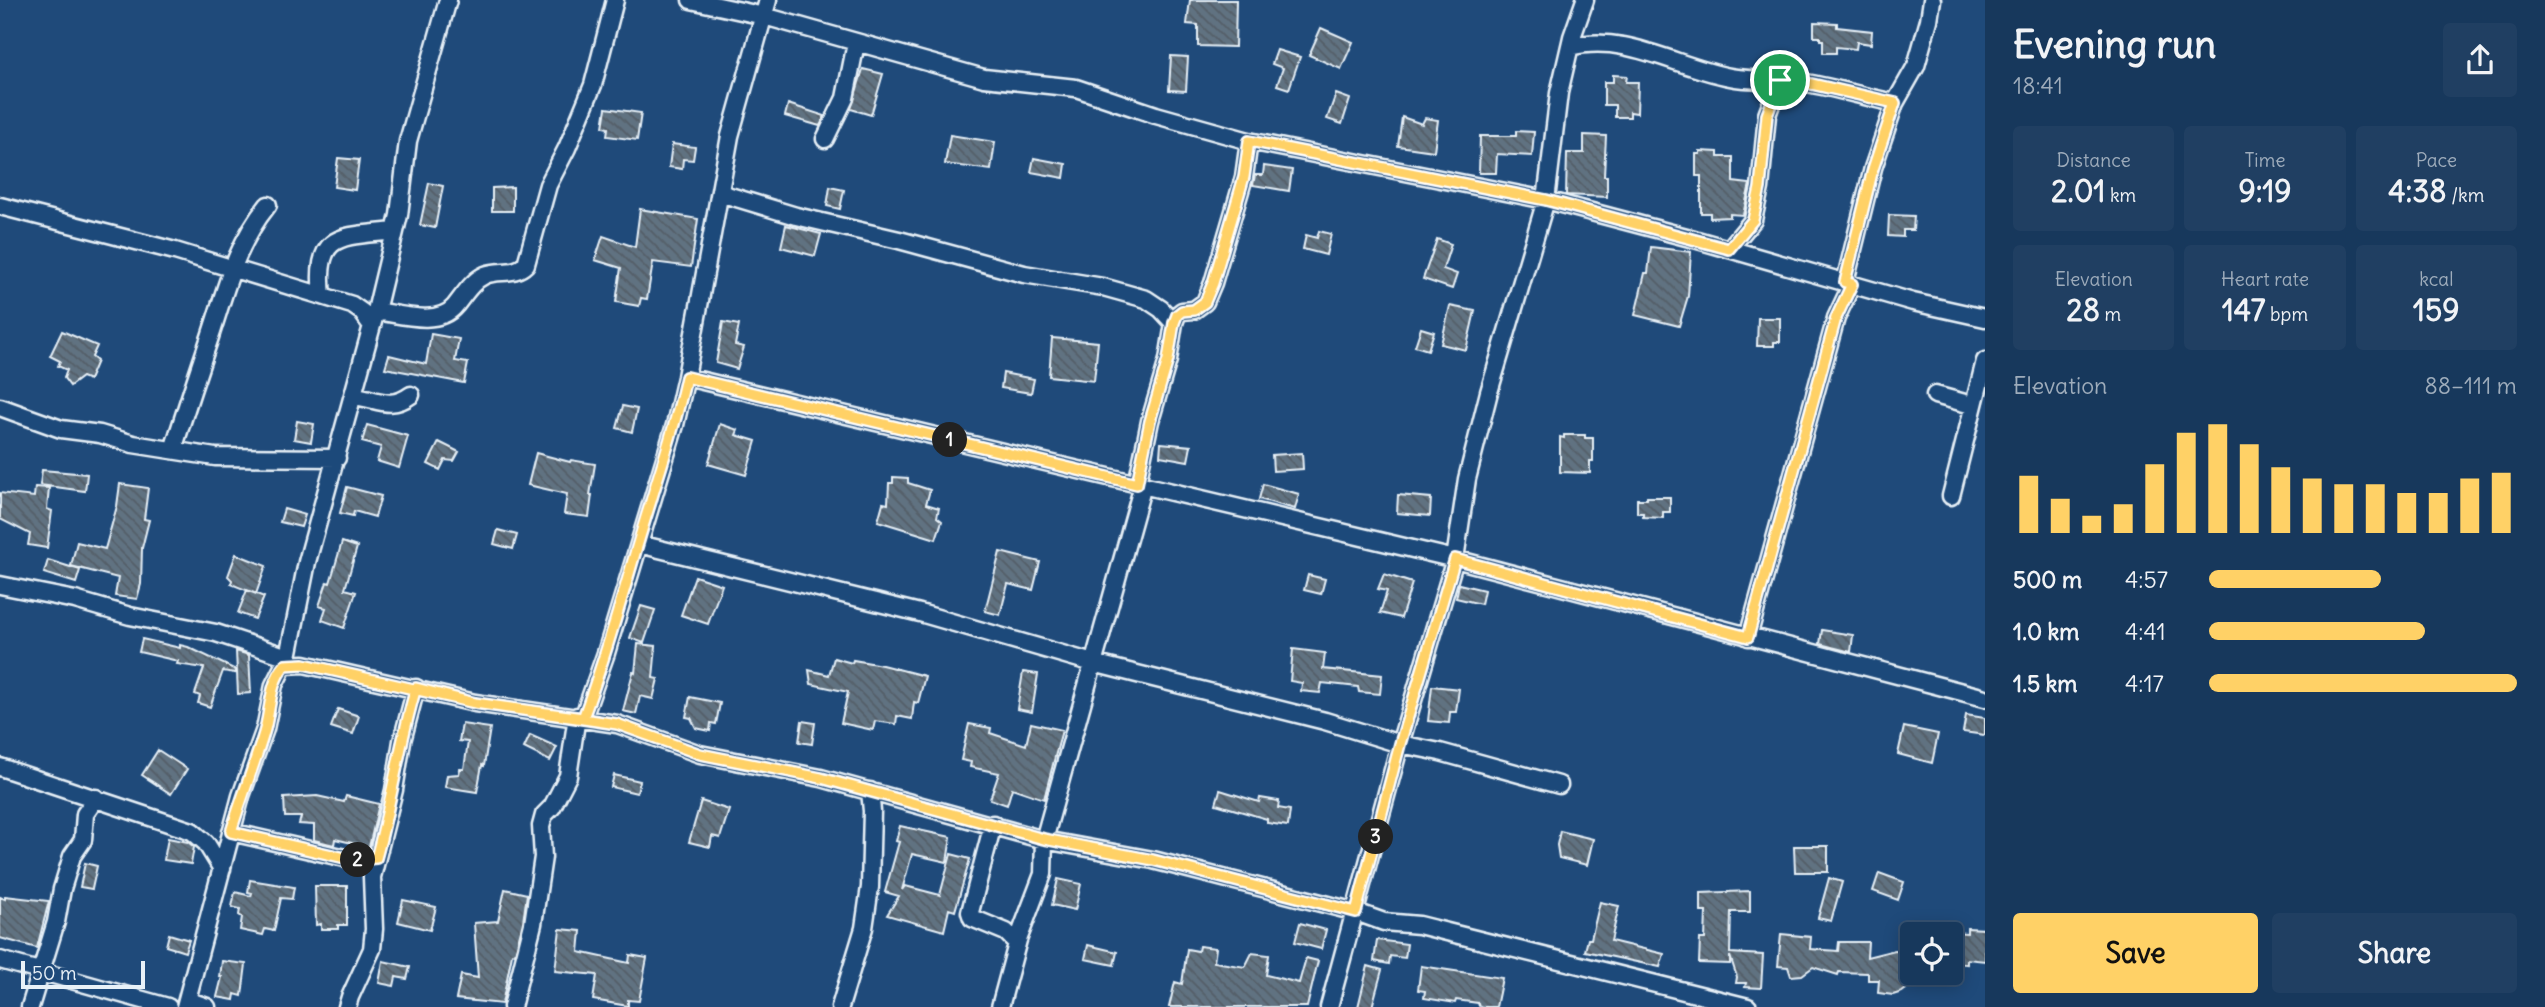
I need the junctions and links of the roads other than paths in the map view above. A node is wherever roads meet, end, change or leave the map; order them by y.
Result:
1 (448, 0) edge
2 (615, 0) edge
3 (691, 0) edge
4 (768, 0) edge
5 (1585, 0) edge
6 (1932, 0) edge
7 (764, 16) junction
8 (856, 43) junction
9 (1570, 47) junction
10 (1780, 80) junction
11 (1895, 103) junction
12 (825, 139) dead end
13 (1249, 141) junction
14 (720, 192) junction
15 (1546, 200) junction
16 (268, 205) dead end
17 (0, 206) edge
18 (395, 231) junction
19 (1729, 249) junction
20 (232, 269) junction
21 (1849, 283) junction
22 (322, 296) junction
23 (374, 318) junction
24 (1985, 318) edge
25 (1174, 323) junction
26 (1985, 361) edge
27 (686, 377) junction
28 (411, 395) dead end
29 (1935, 395) dead end
30 (353, 396) junction
31 (1972, 405) junction
32 (0, 407) edge
33 (173, 450) junction
34 (337, 458) junction
35 (1140, 485) junction
36 (1951, 496) dead end
37 (639, 544) junction
38 (1455, 559) junction
39 (0, 585) edge
40 (1748, 637) junction
41 (287, 661) junction
42 (1093, 663) junction
43 (416, 688) junction
44 (1985, 698) edge
45 (580, 717) junction
46 (1400, 744) junction
47 (0, 766) edge
48 (1559, 785) dead end
49 (870, 791) junction
50 (96, 798) junction
51 (993, 824) junction
52 (231, 832) junction
53 (1044, 839) junction
54 (376, 858) junction
55 (222, 869) junction
56 (1356, 912) junction
57 (1017, 943) junction
58 (0, 960) edge
59 (41, 971) junction
60 (186, 1003) edge
61 (30, 1007) edge
62 (168, 1007) edge
63 (207, 1007) edge
64 (347, 1007) edge
65 (512, 1007) edge
66 (840, 1007) edge
67 (1000, 1007) edge
68 (1329, 1007) edge
69 (1748, 1007) edge

1 - 18 street
2 - 23 street
3 - 7 street
4 - 7 street
5 - 9 street
6 - 11 street
7 - 8 street
7 - 14 street
8 - 12 street
8 - 13 street
9 - 10 street
9 - 15 street
10 - 11 street
10 - 19 street
11 - 21 street
13 - 15 street
13 - 25 street
14 - 25 street
14 - 27 street
15 - 19 street
15 - 38 street
16 - 20 street
17 - 20 street
18 - 22 street
18 - 23 street
19 - 21 street
20 - 22 street
20 - 33 street
21 - 24 street
21 - 40 street
22 - 23 street
23 - 30 street
25 - 35 street
26 - 31 street
27 - 35 street
27 - 37 street
28 - 30 street
29 - 31 street
30 - 34 street
31 - 36 street
32 - 33 street
33 - 34 street
34 - 41 street
35 - 38 street
35 - 42 street
37 - 42 street
37 - 45 street
38 - 40 street
38 - 46 street
39 - 41 street
40 - 44 street
41 - 43 street
41 - 52 street
42 - 46 street
42 - 53 street
43 - 45 street
43 - 54 street
45 - 49 street
45 - 65 street
46 - 48 street
46 - 56 street
47 - 50 street
49 - 51 street
49 - 66 street
50 - 55 street
50 - 59 street
51 - 53 street
51 - 57 street
52 - 54 street
52 - 55 street
53 - 56 street
53 - 57 street
54 - 64 street
55 - 60 street
56 - 68 street
56 - 69 street
57 - 67 street
58 - 59 street
59 - 61 street
59 - 62 street
60 - 63 street

